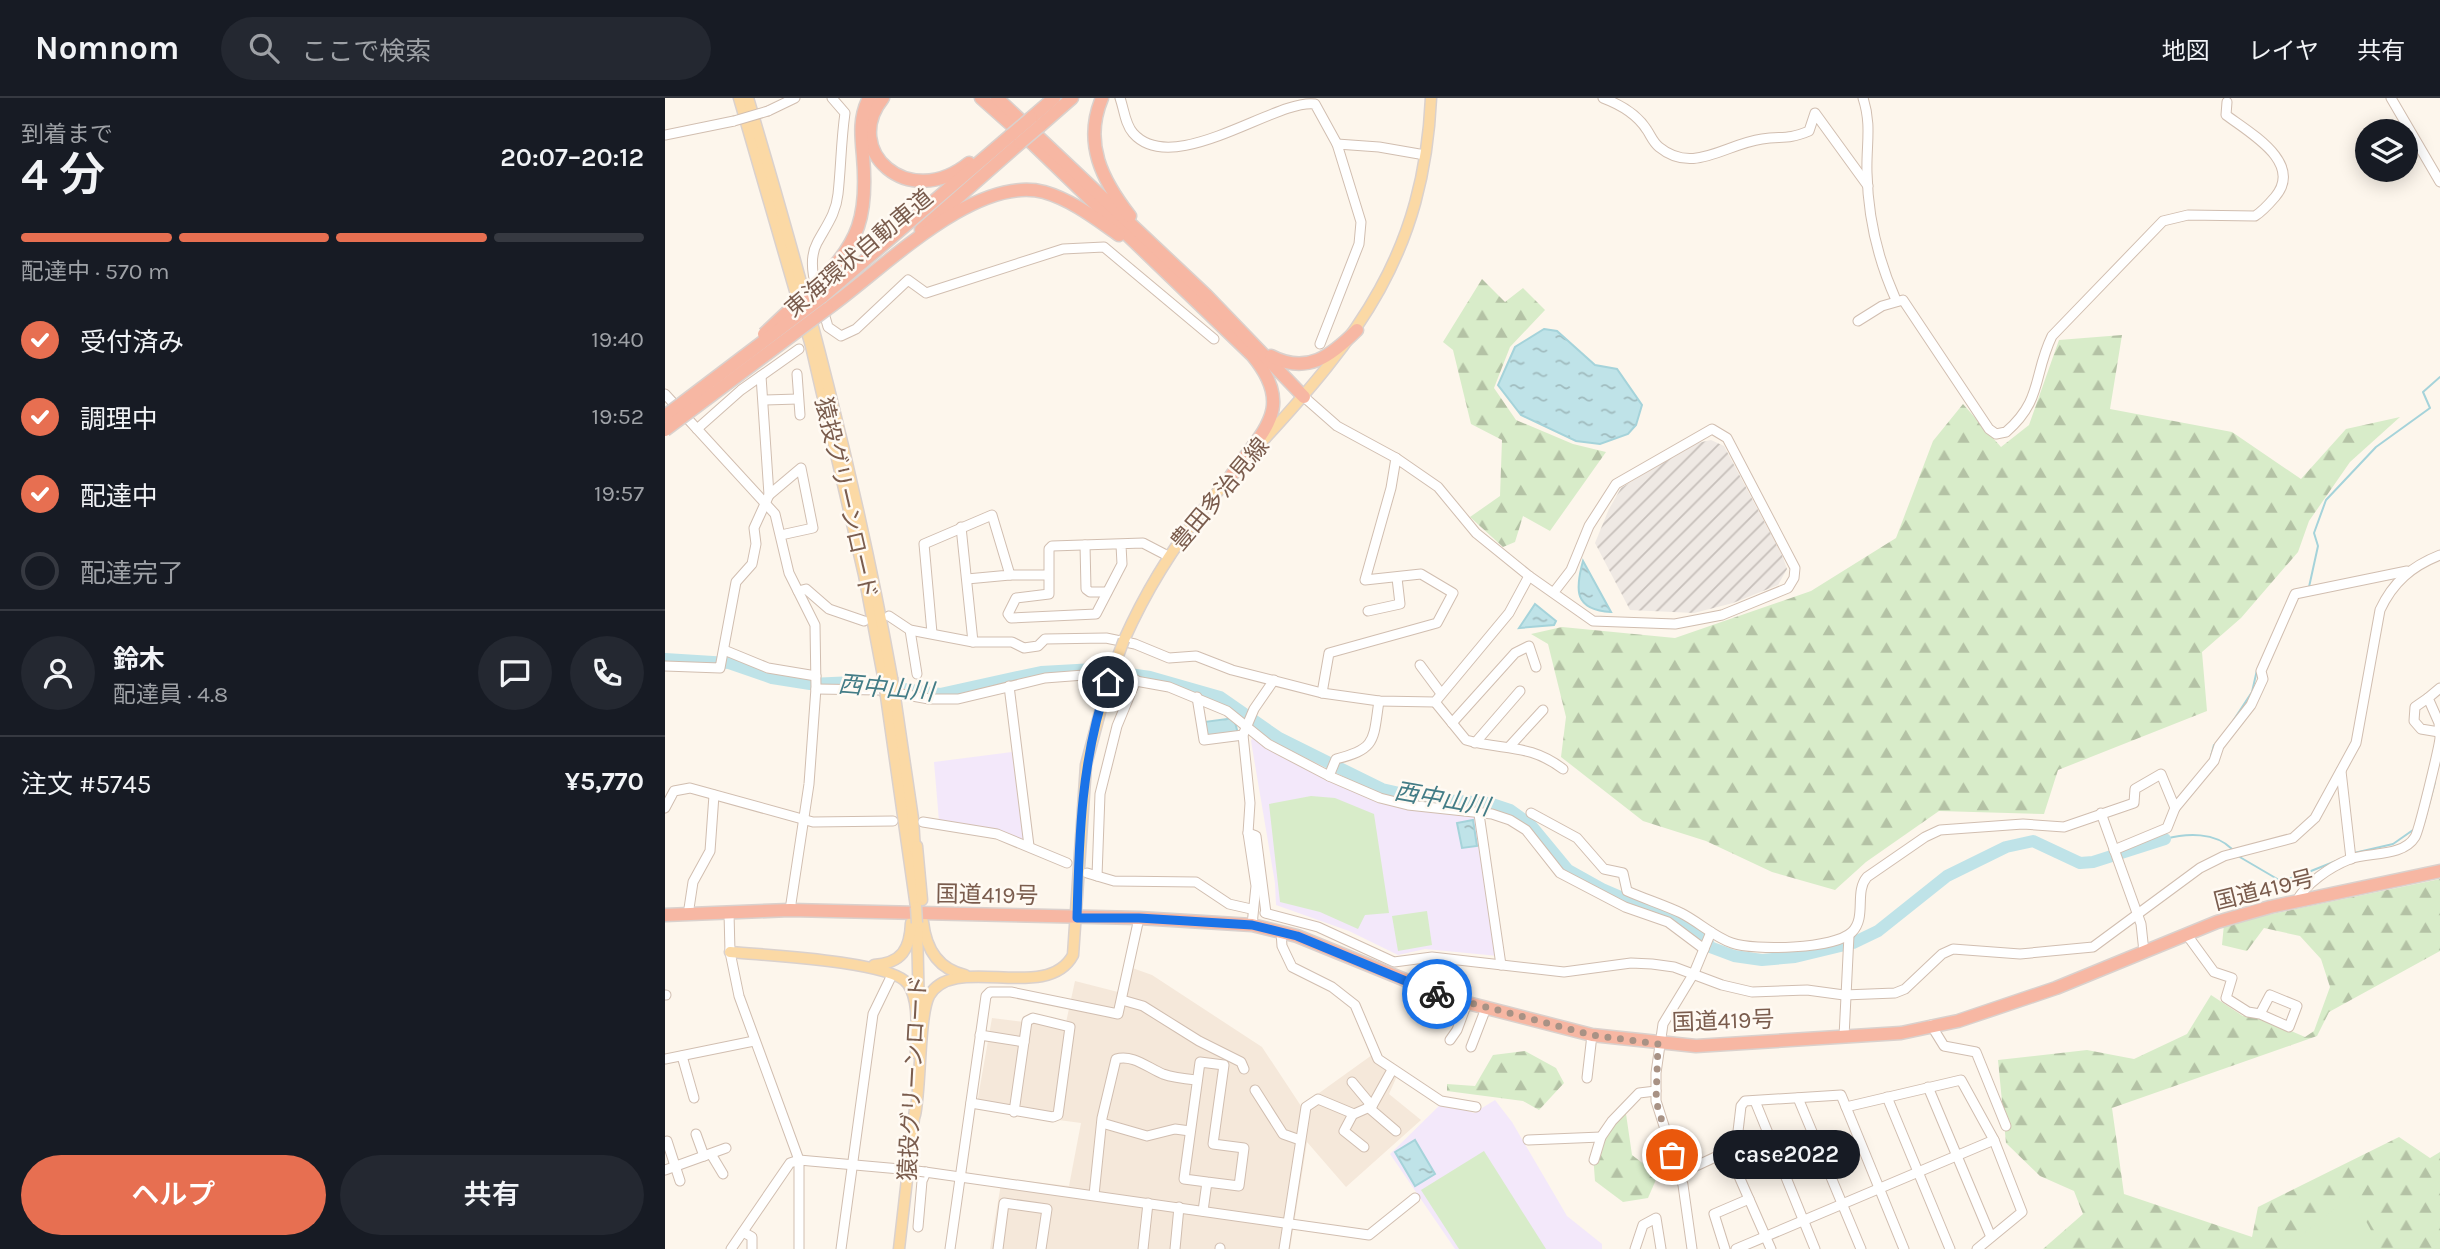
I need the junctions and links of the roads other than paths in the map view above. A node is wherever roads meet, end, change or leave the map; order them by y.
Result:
1 (739, 98) edge
2 (747, 98) edge
3 (795, 98) edge
4 (832, 98) edge
5 (870, 98) edge
6 (883, 98) edge
7 (981, 98) edge
8 (997, 98) edge
9 (1046, 98) edge
10 (1053, 98) edge
11 (1072, 98) edge
12 (1102, 98) edge
13 (1120, 98) edge
14 (1431, 98) edge
15 (1603, 98) edge
16 (1863, 98) edge
17 (2391, 98) edge
18 (2227, 102) dead end
19 (1032, 119) junction
20 (665, 135) edge
21 (1013, 136) junction
22 (1337, 144) junction
23 (1425, 155) junction
24 (2440, 182) edge
25 (1868, 186) junction
26 (1154, 254) junction
27 (1896, 300) junction
28 (825, 303) junction
29 (1858, 321) dead end
30 (1357, 330) junction
31 (1214, 338) dead end
32 (1320, 344) dead end
33 (799, 349) dead end
34 (1256, 352) junction
35 (797, 374) dead end
36 (761, 376) junction
37 (665, 394) edge
38 (1304, 397) junction
39 (798, 399) junction
40 (765, 400) junction
41 (667, 414) edge
42 (800, 415) dead end
43 (697, 429) junction
44 (665, 430) edge
45 (1396, 458) junction
46 (1231, 476) junction
47 (768, 500) junction
48 (961, 527) junction
49 (781, 535) junction
50 (1085, 545) junction
51 (1121, 545) junction
52 (2440, 555) edge
53 (1168, 556) junction
54 (2407, 571) junction
55 (1010, 575) junction
56 (1048, 575) junction
57 (1529, 576) junction
58 (1397, 578) junction
59 (968, 579) junction
60 (798, 591) junction
61 (1107, 592) junction
62 (1554, 592) junction
63 (1368, 611) dead end
64 (889, 616) dead end
65 (864, 621) dead end
66 (910, 630) junction
67 (932, 633) junction
68 (973, 642) junction
69 (724, 651) junction
70 (1420, 665) dead end
71 (665, 666) edge
72 (1536, 667) dead end
73 (917, 674) dead end
74 (888, 677) junction
75 (1136, 680) junction
76 (1274, 680) junction
77 (816, 683) junction
78 (1009, 686) junction
79 (2440, 688) edge
80 (1520, 691) dead end
81 (1440, 692) junction
82 (1322, 693) junction
83 (891, 696) junction
84 (1197, 697) junction
85 (2428, 698) junction
86 (1379, 701) junction
87 (1435, 702) junction
88 (1543, 710) dead end
89 (1452, 723) junction
90 (1246, 728) junction
91 (2439, 732) edge
92 (1475, 743) junction
93 (1509, 747) junction
94 (2437, 759) edge
95 (1563, 769) dead end
96 (2341, 770) junction
97 (1330, 775) junction
98 (715, 794) junction
99 (665, 808) edge
100 (2175, 808) junction
101 (2101, 813) junction
102 (1479, 814) junction
103 (805, 819) junction
104 (918, 820) junction
105 (893, 821) dead end
106 (1527, 829) junction
107 (1248, 833) junction
108 (1029, 846) junction
109 (2116, 854) junction
110 (2351, 859) junction
111 (1067, 863) dead end
112 (2440, 871) edge
113 (2296, 902) junction
114 (916, 907) junction
115 (1251, 909) dead end
116 (790, 910) junction
117 (729, 913) junction
118 (665, 915) edge
119 (688, 915) junction
120 (2137, 917) junction
121 (1077, 918) junction
122 (1139, 918) junction
123 (917, 923) junction
124 (1252, 925) junction
125 (1281, 932) junction
126 (1711, 932) junction
127 (2187, 935) junction
128 (1849, 937) junction
129 (1705, 947) junction
130 (730, 952) junction
131 (2144, 952) junction
132 (1501, 965) junction
133 (865, 966) junction
134 (1694, 973) junction
135 (985, 978) junction
136 (890, 979) dead end
137 (1844, 995) junction
138 (1122, 1000) junction
139 (1468, 1003) junction
140 (1486, 1008) junction
141 (2260, 1014) dead end
142 (1931, 1026) junction
143 (980, 1035) junction
144 (1592, 1035) junction
145 (1844, 1037) junction
146 (1450, 1040) dead end
147 (754, 1041) junction
148 (1024, 1042) junction
149 (1658, 1044) junction
150 (1471, 1047) dead end
151 (682, 1056) junction
152 (665, 1059) edge
153 (1244, 1069) dead end
154 (1392, 1070) junction
155 (1587, 1077) dead end
156 (1197, 1080) junction
157 (1352, 1082) dead end
158 (917, 1087) junction
159 (1928, 1087) junction
160 (1255, 1090) dead end
161 (1656, 1091) junction
162 (1887, 1097) junction
163 (694, 1098) dead end
164 (1798, 1098) junction
165 (1755, 1101) junction
166 (971, 1103) junction
167 (1370, 1107) junction
168 (1476, 1107) dead end
169 (1846, 1107) junction
170 (1014, 1112) junction
171 (1353, 1114) junction
172 (915, 1115) junction
173 (1102, 1123) junction
174 (2006, 1126) dead end
175 (1190, 1131) junction
176 (1396, 1131) dead end
177 (696, 1134) dead end
178 (1601, 1137) junction
179 (1300, 1140) junction
180 (1528, 1140) dead end
181 (1994, 1140) junction
182 (667, 1141) dead end
183 (1364, 1147) dead end
184 (726, 1148) dead end
185 (1736, 1151) junction
186 (707, 1155) junction
187 (1956, 1156) junction
188 (799, 1160) junction
189 (1594, 1160) dead end
190 (852, 1164) junction
191 (675, 1167) junction
192 (665, 1170) edge
193 (925, 1172) junction
194 (1917, 1172) junction
195 (723, 1174) dead end
196 (1679, 1174) junction
197 (961, 1176) junction
198 (680, 1181) dead end
199 (1207, 1182) junction
200 (1006, 1183) junction
201 (1878, 1188) junction
202 (1094, 1195) junction
203 (1415, 1198) dead end
204 (1749, 1199) junction
205 (1004, 1203) junction
206 (1149, 1203) junction
207 (1842, 1204) junction
208 (1179, 1207) junction
209 (1203, 1211) junction
210 (1803, 1220) junction
211 (1289, 1223) junction
212 (918, 1227) dead end
213 (743, 1232) junction
214 (1765, 1236) junction
215 (1991, 1237) junction
216 (731, 1249) edge
217 (752, 1249) edge
218 (799, 1249) edge
219 (841, 1249) edge
220 (899, 1249) edge
221 (950, 1249) edge
222 (998, 1249) edge
223 (1041, 1249) edge
224 (1143, 1249) edge
225 (1175, 1249) edge
226 (1284, 1249) edge
227 (1635, 1249) edge
228 (1661, 1249) edge
229 (1692, 1249) edge
230 (1725, 1249) edge
231 (1736, 1249) edge
232 (1770, 1249) edge
233 (1815, 1249) edge
234 (1861, 1249) edge
235 (1904, 1249) edge
236 (1950, 1249) edge
237 (1977, 1249) edge

1 - 74 main road, 猿投グリーンロード
2 - 74 main road, 猿投グリーンロード
3 - 20 street, bridge
4 - 31 street
5 - 41 highway, bridge
6 - 21 highway
7 - 26 highway
8 - 26 highway
9 - 19 highway
10 - 19 highway, 東海環状自動車道
11 - 19 highway, 東海環状自動車道
12 - 26 highway
13 - 22 street
14 - 23 main road, 豊田多治見線
15 - 25 street
16 - 25 street
17 - 24 street
18 - 27 street
19 - 21 highway, 東海環状自動車道, bridge
21 - 28 highway, 東海環状自動車道
22 - 23 street
22 - 32 street
23 - 30 main road, 豊田多治見線
25 - 27 street
26 - 28 highway
26 - 34 highway
27 - 29 street
28 - 41 highway, 東海環状自動車道, bridge
28 - 44 highway, 東海環状自動車道, bridge
30 - 34 highway
30 - 38 main road, 豊田多治見線
33 - 36 street
34 - 38 highway
34 - 46 highway
35 - 39 street
36 - 40 street
36 - 43 street
37 - 43 street
38 - 45 street
38 - 46 main road, 豊田多治見線
39 - 40 street
39 - 42 street
40 - 47 street
43 - 47 street
45 - 57 street
45 - 58 street
46 - 53 main road, 豊田多治見線
47 - 49 street
47 - 49 street
47 - 69 street
48 - 55 street
48 - 59 street
48 - 67 street
49 - 60 street
50 - 51 street
50 - 56 street
50 - 61 street
51 - 53 street
51 - 61 street
52 - 54 street
53 - 121 main road, 豊田多治見線, bridge
54 - 96 street
54 - 100 street
55 - 56 street
55 - 59 street
56 - 61 street
57 - 62 street
57 - 81 street
58 - 63 street
58 - 82 street
59 - 68 street
60 - 65 street
60 - 77 street
62 - 62 street
64 - 66 street
66 - 67 street
66 - 73 street
67 - 68 street
68 - 76 street
69 - 71 street
69 - 77 street
70 - 81 street
72 - 89 street
74 - 83 main road, 猿投グリーンロード, bridge
75 - 78 street
75 - 84 street
75 - 115 street
76 - 82 street
76 - 90 street
77 - 78 street
77 - 103 street
78 - 108 street
79 - 85 street
80 - 92 street
81 - 87 street
82 - 86 street
83 - 104 main road, 猿投グリーンロード
83 - 114 main road, 猿投グリーンロード
84 - 90 street
84 - 90 street
85 - 91 street
85 - 91 street
86 - 87 street
86 - 97 street
87 - 89 street
88 - 93 street
89 - 92 street
90 - 97 street
90 - 107 street
91 - 94 street
92 - 93 street
93 - 95 street
94 - 110 street
96 - 110 street
96 - 120 street
97 - 102 street
98 - 99 street
98 - 103 street
98 - 119 street
100 - 101 street
100 - 109 street
101 - 109 street
101 - 128 street
102 - 106 street
102 - 132 street
103 - 105 street
103 - 116 street
104 - 108 street
104 - 114 main road, 猿投グリーンロード
106 - 126 street
106 - 129 street
107 - 124 street
107 - 132 street
108 - 111 street
109 - 120 street
110 - 113 street
112 - 113 highway, 国道419号
113 - 127 highway, 国道419号
114 - 123 main road
116 - 117 highway, 国道419号
116 - 121 highway, 国道419号
117 - 119 highway, 国道419号
117 - 130 street
118 - 119 highway, 国道419号
120 - 131 street
120 - 137 street
121 - 122 highway, 国道419号
121 - 135 main road, 豊田多治見線
122 - 124 highway, 国道419号
122 - 138 street
123 - 133 main road
123 - 135 main road
123 - 158 main road, 猿投グリーンロード
124 - 125 highway, 国道419号
125 - 139 highway, 国道419号
125 - 154 street
126 - 128 street
126 - 129 street
127 - 131 highway, 国道419号
127 - 141 street
128 - 137 street
129 - 134 street
130 - 133 main road
130 - 147 street
131 - 142 highway, 国道419号
132 - 134 street
133 - 158 main road
134 - 137 street
134 - 149 street
135 - 172 main road
136 - 190 street
137 - 145 street
138 - 143 street
138 - 153 street
139 - 140 highway, 国道419号
139 - 146 street
140 - 144 highway, 国道419号
140 - 150 street
142 - 145 highway, 国道419号
142 - 174 street
143 - 148 street
143 - 166 street
144 - 149 highway, 国道419号
144 - 155 street
145 - 149 highway, 国道419号
147 - 151 street
147 - 188 street
148 - 170 street
148 - 170 street
149 - 161 street
151 - 152 street
151 - 163 street
154 - 167 street
154 - 168 street
156 - 173 street
156 - 175 street
156 - 199 street
157 - 167 street
158 - 172 main road, 猿投グリーンロード
159 - 162 street
159 - 181 street
159 - 187 street
160 - 179 street
161 - 178 street
161 - 196 street
162 - 169 street
162 - 194 street
164 - 165 street
164 - 169 street
164 - 207 street
165 - 185 street
165 - 210 street
166 - 170 street
166 - 197 street
167 - 171 street
167 - 176 street
169 - 201 street
171 - 179 street
171 - 183 street
172 - 220 main road, 猿投グリーンロード
173 - 175 street
173 - 202 street
175 - 199 street
177 - 186 street
178 - 180 street
178 - 189 street
179 - 211 street
181 - 187 street
181 - 215 street
182 - 191 street
184 - 186 street
185 - 196 street
185 - 204 street
186 - 191 street
186 - 195 street
187 - 194 street
187 - 215 street
188 - 190 street
188 - 213 street
188 - 218 street
190 - 193 street, bridge
190 - 219 street
191 - 192 street
191 - 198 street
193 - 197 street
193 - 212 street
194 - 201 street
194 - 236 street
196 - 229 street
197 - 200 street
197 - 221 street
199 - 209 street
200 - 202 street
200 - 205 street
201 - 207 street
201 - 235 street
202 - 206 street
203 - 211 street
204 - 214 street
204 - 230 street
205 - 222 street
205 - 223 street
206 - 208 street
206 - 224 street
207 - 210 street
207 - 234 street
208 - 209 street
208 - 225 street
209 - 211 street
210 - 214 street
210 - 233 street
211 - 226 street
213 - 216 street
213 - 217 street
214 - 231 street
214 - 232 street
215 - 237 street
227 - 228 street

